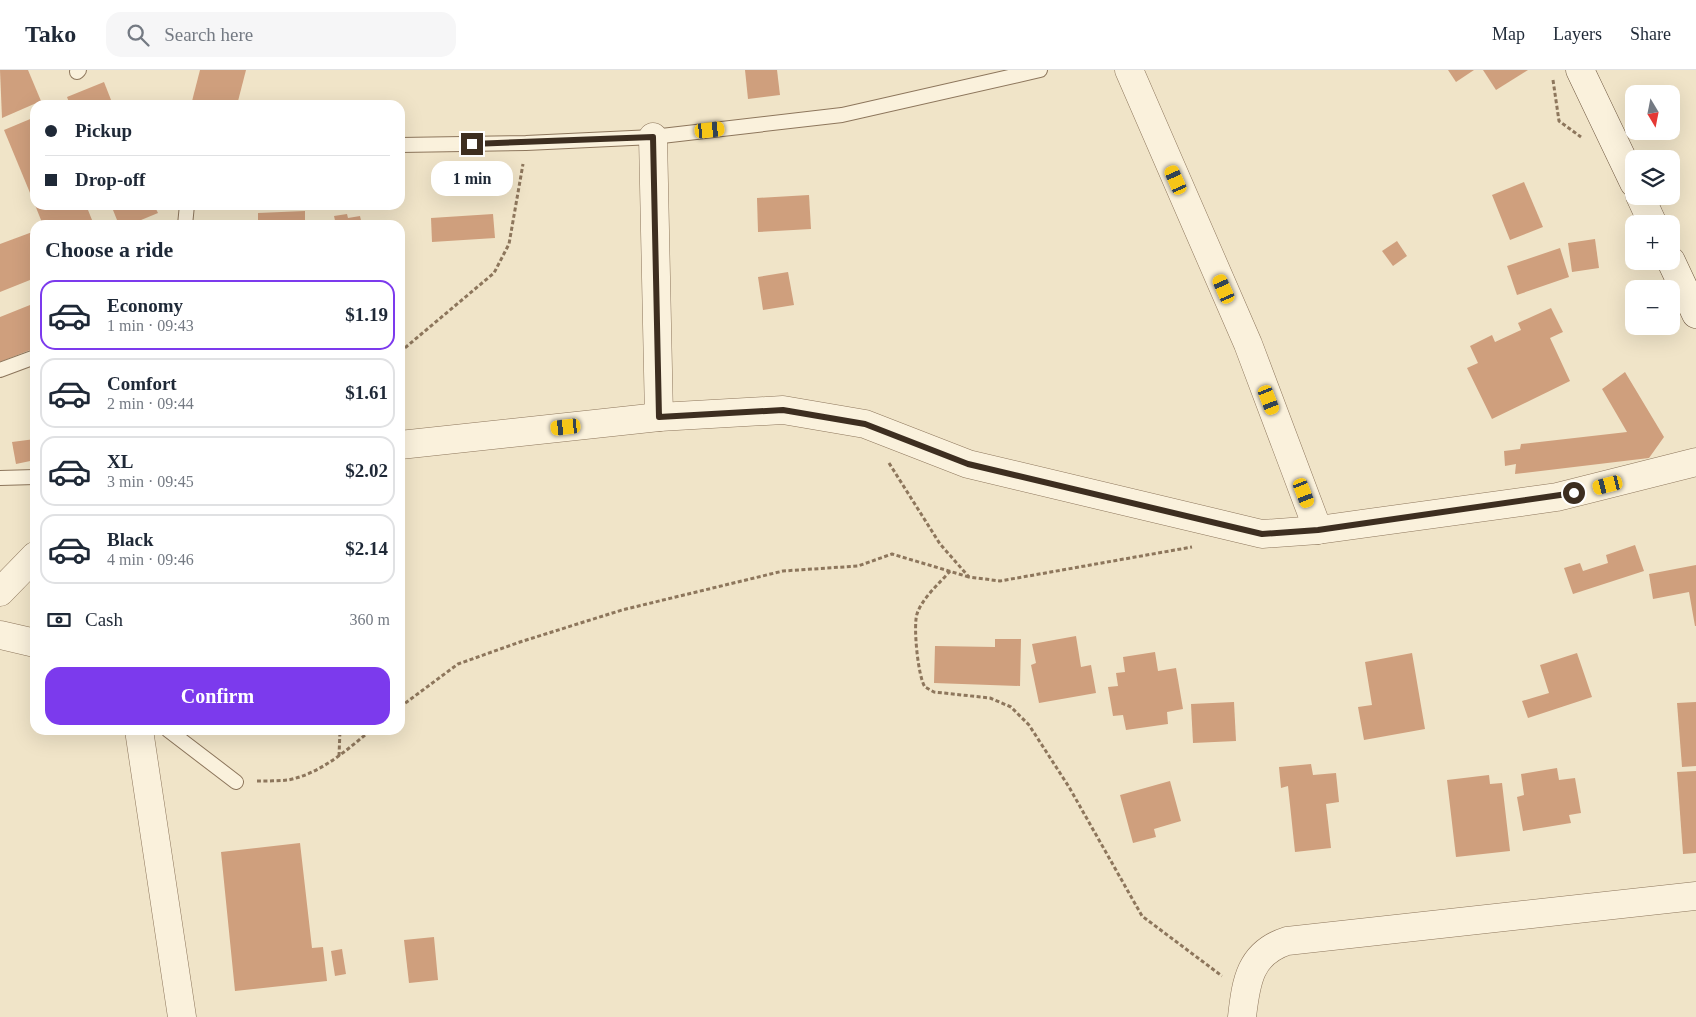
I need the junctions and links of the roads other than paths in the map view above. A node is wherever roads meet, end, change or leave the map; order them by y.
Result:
1 (1040, 70) edge
2 (1129, 70) edge
3 (1587, 72) edge
4 (653, 137) junction
5 (405, 145) edge
6 (1625, 162) edge
7 (1675, 270) edge
8 (1696, 314) edge
9 (30, 358) edge
10 (0, 370) edge
11 (659, 417) junction
12 (405, 444) edge
13 (1696, 462) edge
14 (30, 477) edge
15 (0, 478) edge
16 (1318, 530) junction
17 (30, 561) edge
18 (0, 592) edge
19 (0, 635) edge
20 (30, 642) edge
21 (140, 735) edge
22 (175, 735) edge
23 (236, 782) road end
24 (1696, 896) edge
25 (1243, 1004) edge
26 (182, 1017) edge

1 - 4 lane
2 - 16 street
3 - 6 street
4 - 5 lane
4 - 11 street
7 - 8 street
9 - 10 lane
11 - 12 street
11 - 16 street
13 - 16 street
14 - 15 lane
17 - 18 street
19 - 20 street
21 - 26 street
22 - 23 lane
24 - 25 street

